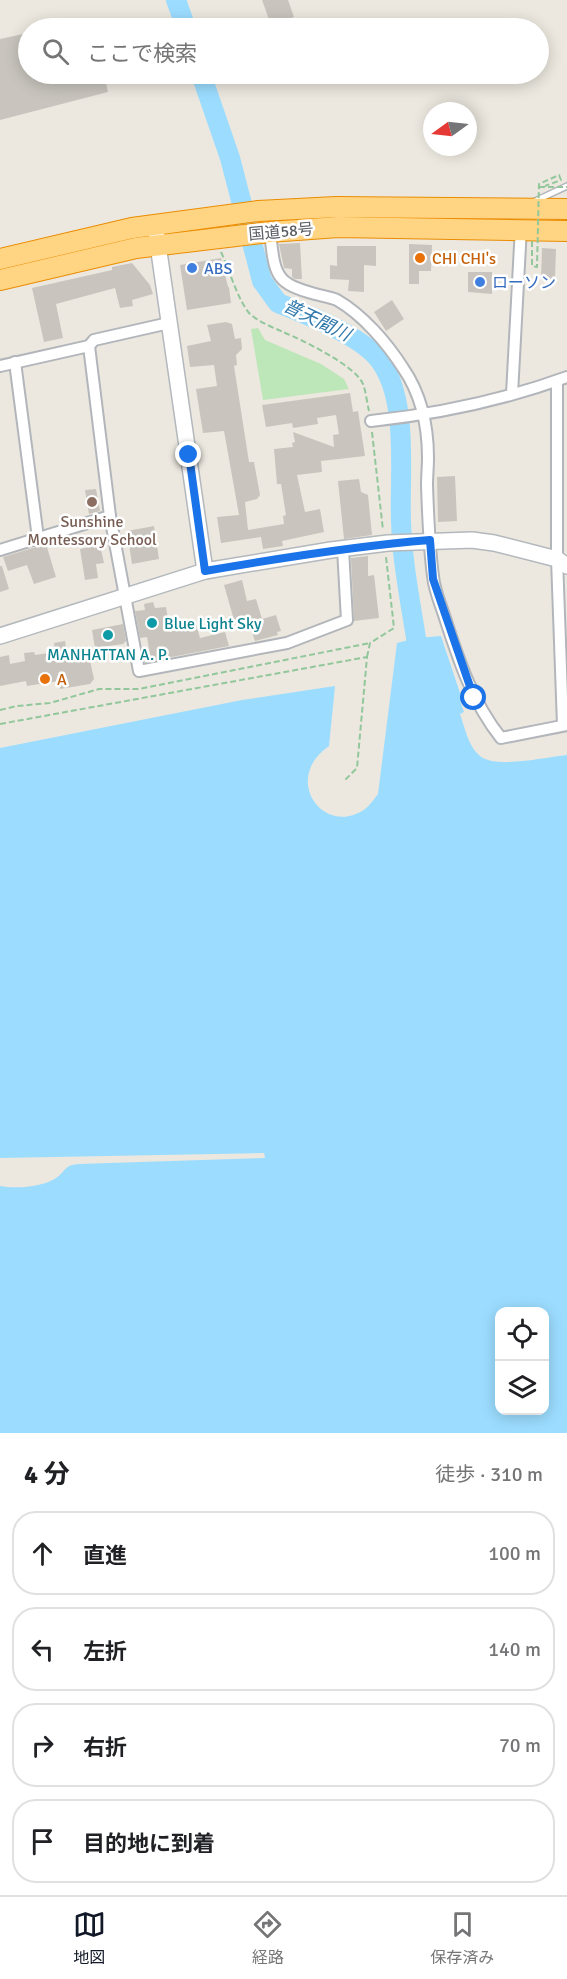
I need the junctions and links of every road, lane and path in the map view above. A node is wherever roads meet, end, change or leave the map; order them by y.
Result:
1 (544, 186) dead end
2 (567, 186) edge
3 (539, 188) junction
4 (521, 208) junction
5 (567, 209) edge
6 (155, 224) junction
7 (567, 231) edge
8 (526, 236) junction
9 (267, 237) junction
10 (224, 241) junction
11 (158, 245) junction
12 (0, 259) edge
13 (0, 280) edge
14 (169, 323) junction
15 (89, 346) junction
16 (15, 362) junction
17 (0, 366) edge
18 (562, 379) edge
19 (512, 394) junction
20 (562, 413) edge
21 (419, 416) junction
22 (371, 421) junction
23 (110, 516) junction
24 (38, 538) junction
25 (427, 540) junction
26 (386, 543) junction
27 (343, 549) junction
28 (0, 550) edge
29 (562, 562) edge
30 (205, 571) junction
31 (125, 596) junction
32 (0, 636) edge
33 (370, 643) junction
34 (367, 657) junction
35 (0, 710) edge
36 (0, 724) edge
37 (565, 725) edge
38 (345, 780) dead end

1 - 3 path, bridge
2 - 3 path, bridge
2 - 4 lane
3 - 8 path, bridge
4 - 5 highway, 国道58号
4 - 6 highway, 国道58号
4 - 8 street
6 - 11 street
6 - 12 highway, 国道58号
7 - 8 highway, 国道58号
8 - 9 highway, 国道58号
8 - 19 street
9 - 10 highway, 国道58号
9 - 21 street
10 - 11 highway, 国道58号
10 - 22 path
11 - 13 highway, 国道58号
11 - 14 street
14 - 15 street
14 - 30 street
15 - 16 street
15 - 23 street
16 - 17 street
16 - 24 street
18 - 19 street
18 - 20 street
19 - 21 street
20 - 29 street
21 - 22 street
21 - 25 street
22 - 26 path
23 - 24 street
23 - 31 street
24 - 28 street
25 - 26 street
25 - 29 street
25 - 37 street
26 - 27 street
26 - 33 path
27 - 30 street
27 - 31 street
29 - 37 street
30 - 31 street
31 - 32 street
33 - 34 path
33 - 35 path
34 - 36 path
34 - 38 path

